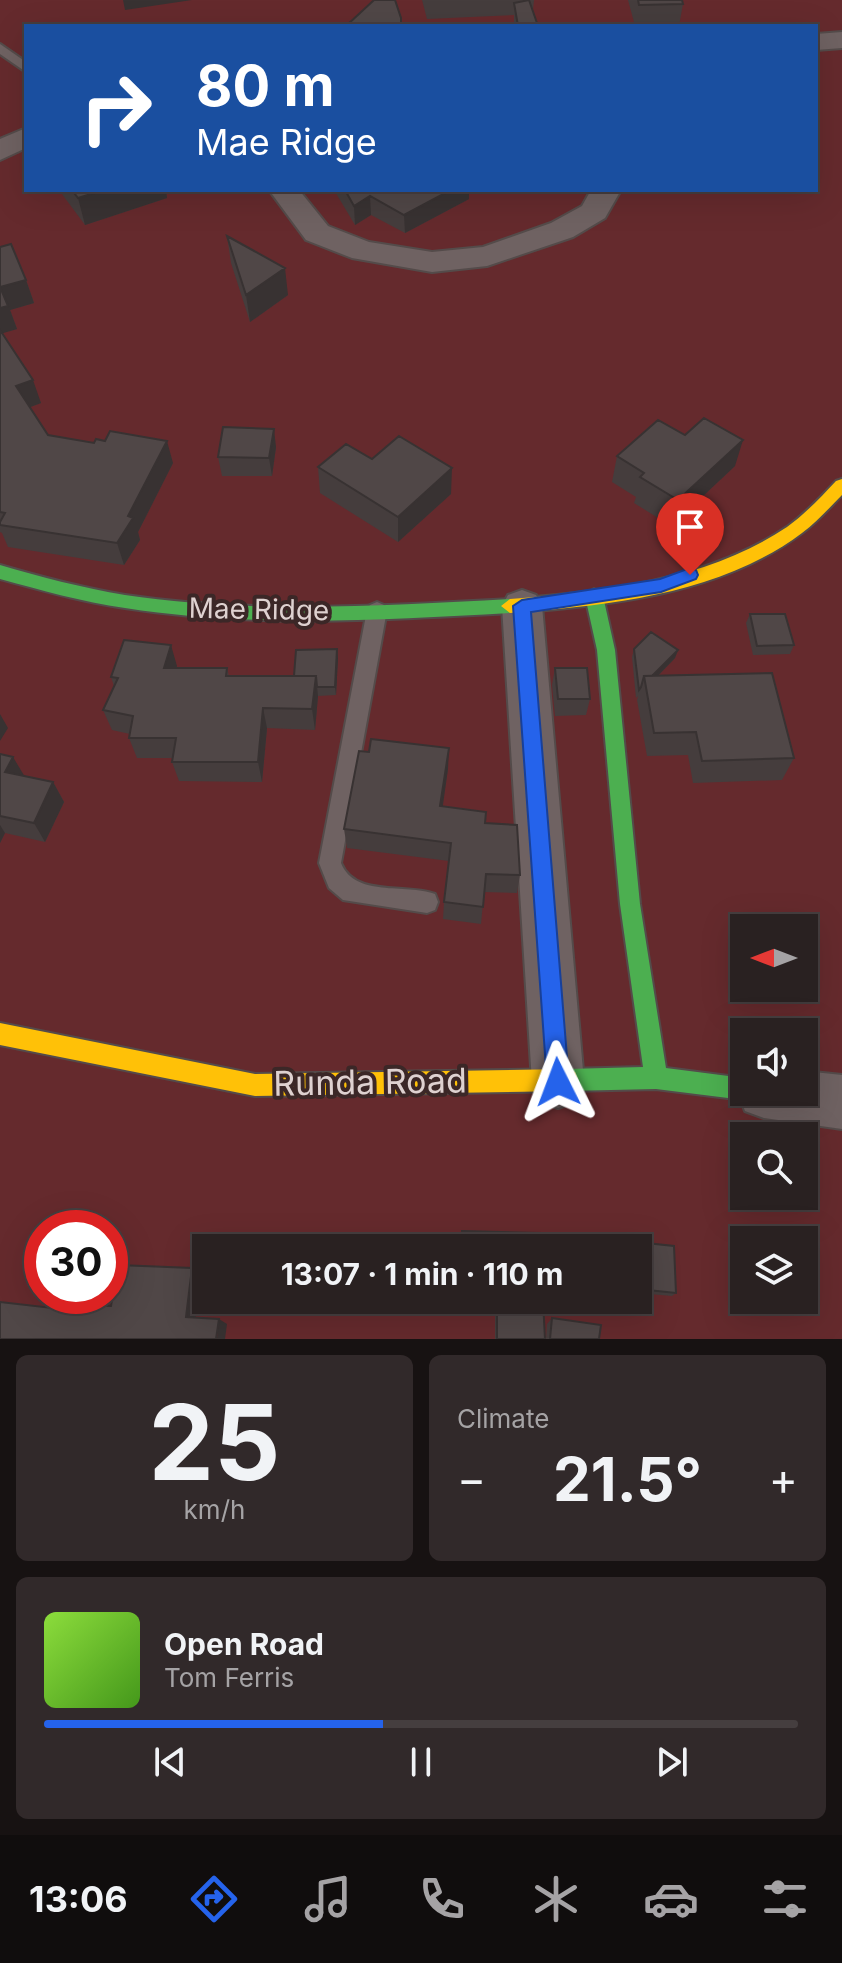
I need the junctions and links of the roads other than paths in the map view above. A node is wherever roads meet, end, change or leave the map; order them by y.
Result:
1 (842, 40) edge
2 (818, 42) edge
3 (0, 48) edge
4 (24, 66) edge
5 (24, 138) edge
6 (0, 151) edge
7 (286, 192) edge
8 (605, 192) edge
9 (842, 485) edge
10 (0, 572) edge
11 (594, 596) junction
12 (522, 606) junction
13 (377, 610) junction
14 (427, 902) dead end
15 (0, 1034) edge
16 (656, 1078) junction
17 (558, 1082) junction
18 (730, 1087) edge
19 (818, 1099) edge
20 (842, 1102) edge

1 - 2 street
3 - 4 lane
5 - 6 street
7 - 8 street
9 - 11 street, Mae Ridge
10 - 13 street, Mae Ridge
11 - 12 street, Mae Ridge
11 - 16 street
12 - 13 street, Mae Ridge
12 - 17 street
13 - 14 lane
15 - 17 street, Runda Road
16 - 17 street, Runda Road
16 - 18 street, Runda Road
19 - 20 street

